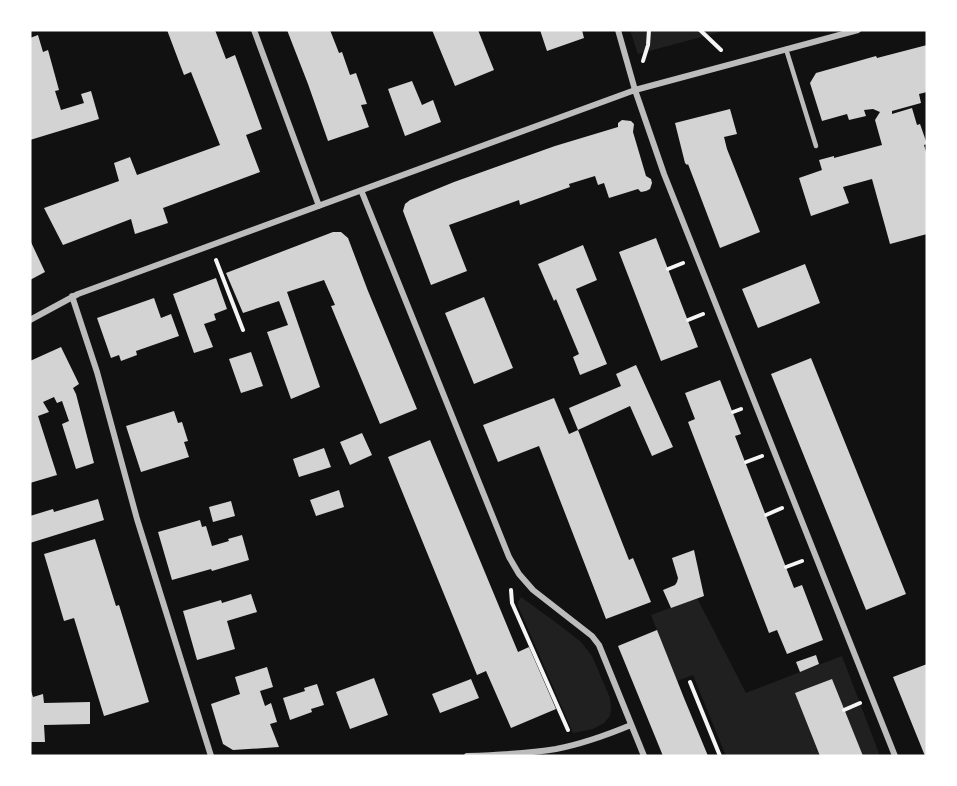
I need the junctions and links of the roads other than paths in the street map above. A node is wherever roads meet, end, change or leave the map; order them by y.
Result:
1 (254, 30) edge
2 (618, 30) edge
3 (858, 30) edge
4 (786, 49) junction
5 (635, 90) junction
6 (816, 146) dead end
7 (362, 190) junction
8 (319, 206) junction
9 (72, 296) junction
10 (30, 320) edge
11 (631, 725) junction
12 (211, 756) edge
13 (467, 756) edge
14 (644, 756) edge
15 (895, 756) edge

1 - 8 street
2 - 5 street
3 - 4 street
4 - 5 street
4 - 6 lane
5 - 7 street
5 - 15 street
7 - 8 street
7 - 11 street
8 - 9 street
9 - 10 street
9 - 12 street
11 - 13 street
11 - 14 street

